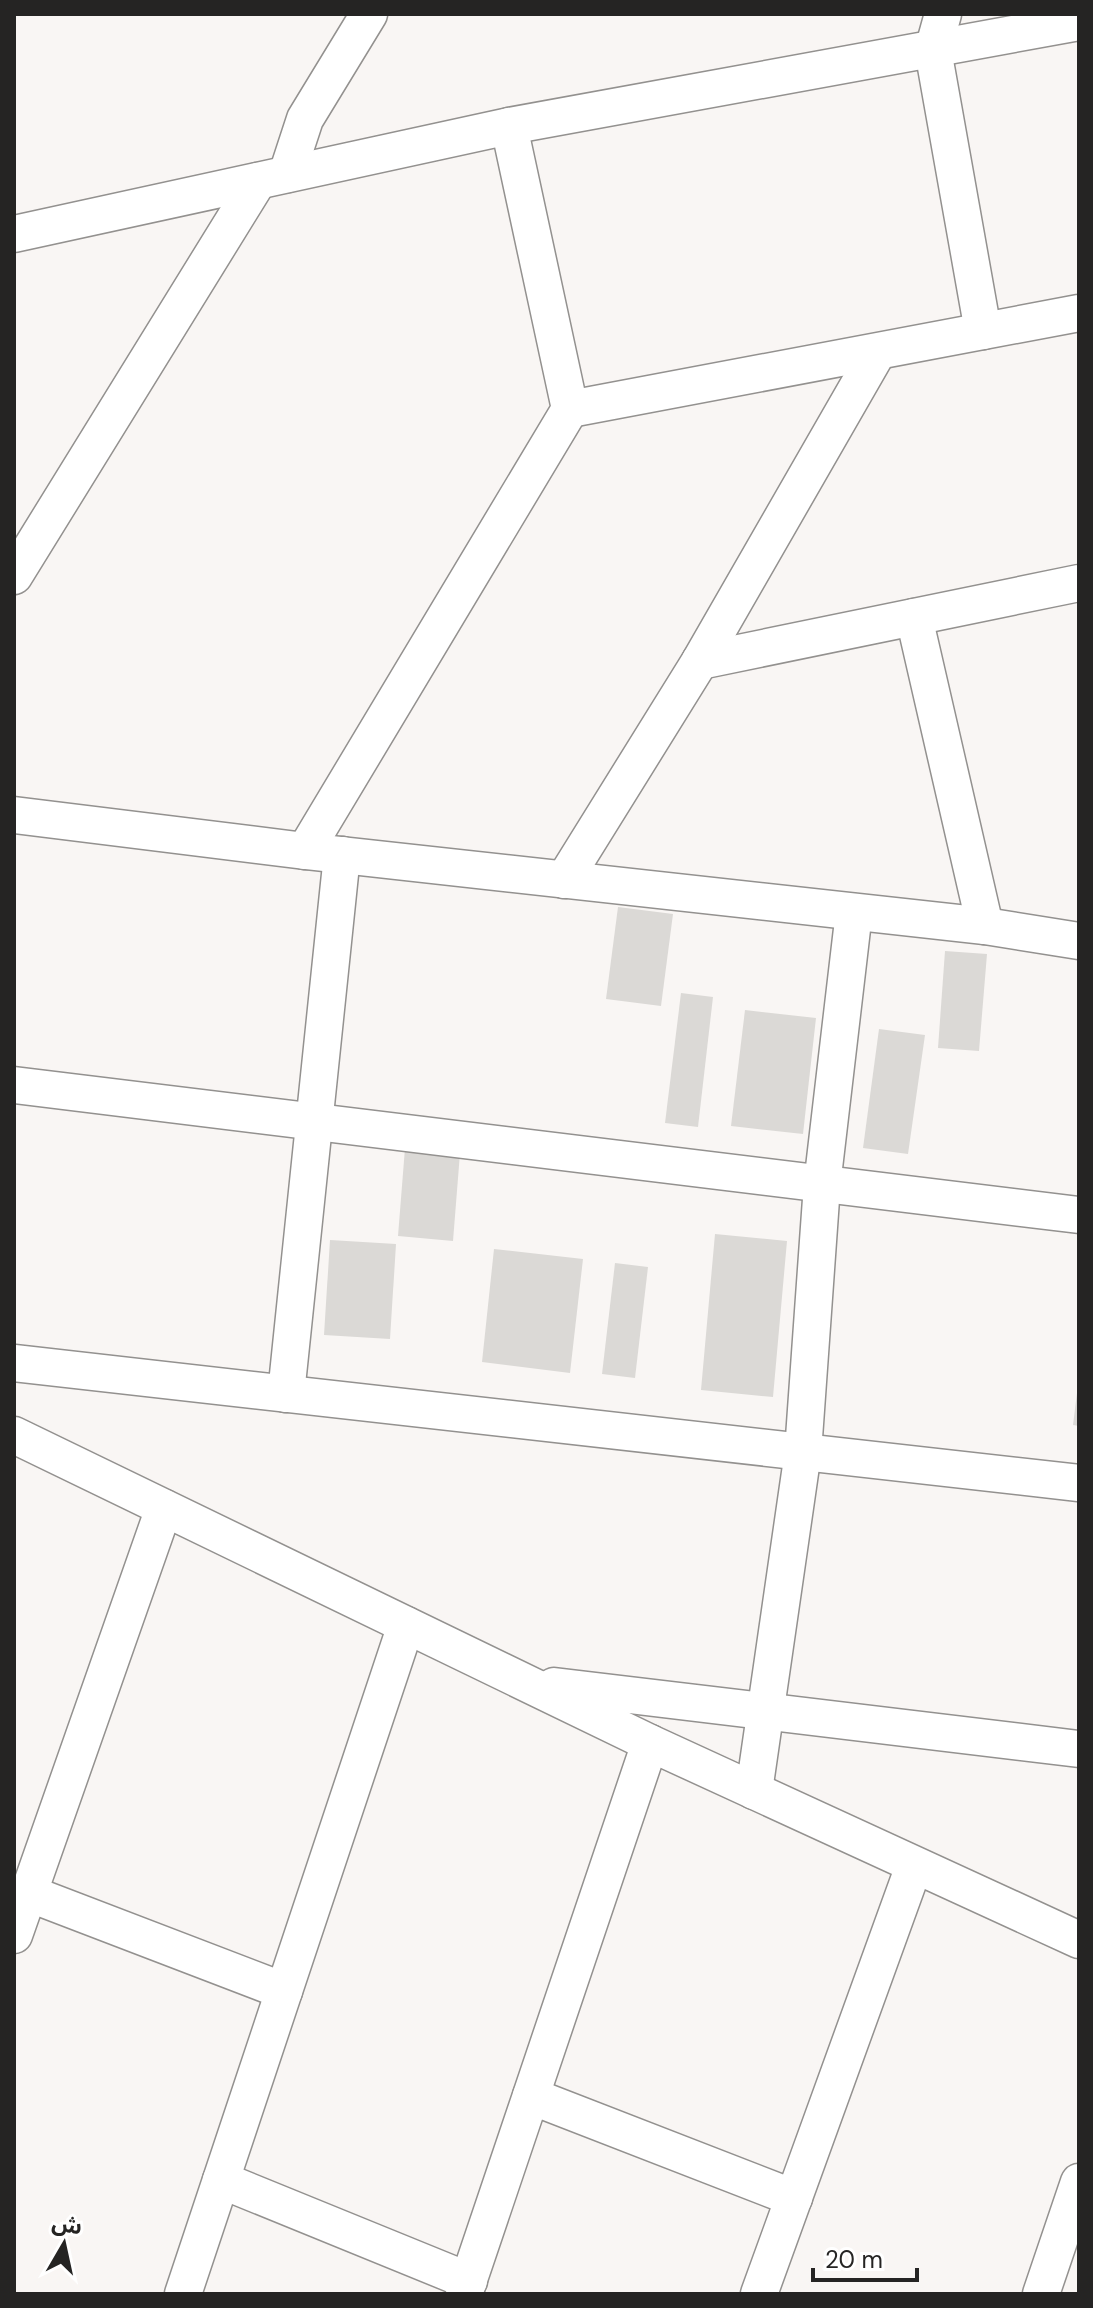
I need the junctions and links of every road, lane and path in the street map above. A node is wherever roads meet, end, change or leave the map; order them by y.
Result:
1 (369, 14) edge
2 (943, 14) edge
3 (1079, 22) edge
4 (933, 50) junction
5 (509, 126) junction
6 (273, 177) junction
7 (14, 234) edge
8 (1079, 313) edge
9 (983, 331) junction
10 (877, 353) junction
11 (570, 409) junction
12 (14, 576) edge
13 (1079, 583) edge
14 (914, 617) junction
15 (700, 661) junction
16 (14, 815) edge
17 (305, 851) junction
18 (342, 855) junction
19 (564, 880) junction
20 (854, 912) junction
21 (985, 926) junction
22 (1079, 941) edge
23 (14, 1085) edge
24 (314, 1123) junction
25 (822, 1185) junction
26 (1079, 1215) edge
27 (14, 1363) edge
28 (286, 1394) junction
29 (14, 1435) edge
30 (803, 1452) junction
31 (1079, 1483) edge
32 (164, 1508) junction
33 (406, 1625) junction
34 (524, 1682) junction
35 (765, 1712) junction
36 (650, 1743) junction
37 (1079, 1749) edge
38 (754, 1791) junction
39 (914, 1866) junction
40 (28, 1893) junction
41 (14, 1935) edge
42 (1079, 1940) edge
43 (284, 1991) junction
44 (531, 2096) junction
45 (221, 2180) junction
46 (1079, 2182) edge
47 (794, 2198) junction
48 (1067, 2253) edge
49 (466, 2288) edge
50 (183, 2294) edge
51 (759, 2294) edge
52 (1041, 2294) edge

1 - 6 street
2 - 4 street
3 - 4 street
4 - 5 street
4 - 9 street
5 - 6 street
5 - 11 street
6 - 7 street
6 - 12 street
8 - 9 street
9 - 10 street
10 - 11 street
10 - 15 street
11 - 17 street
13 - 14 street
14 - 15 street
14 - 21 street
15 - 19 street
16 - 17 street
17 - 18 street
18 - 19 street
18 - 24 street
19 - 20 street
20 - 21 street
20 - 25 street
21 - 22 street
23 - 24 street
24 - 25 street
24 - 28 street
25 - 26 street
25 - 30 street
27 - 28 street
28 - 30 street
29 - 32 street
30 - 31 street
30 - 35 street
32 - 33 street
32 - 40 street
33 - 34 street
33 - 43 street
34 - 35 street
34 - 36 street
35 - 37 street
35 - 38 street
36 - 38 street
36 - 44 street
38 - 39 street
39 - 42 street
39 - 47 street
40 - 41 street
40 - 43 street
43 - 45 street
44 - 47 street
44 - 49 street
45 - 49 street
45 - 50 street
46 - 48 street
47 - 51 street
48 - 52 street

